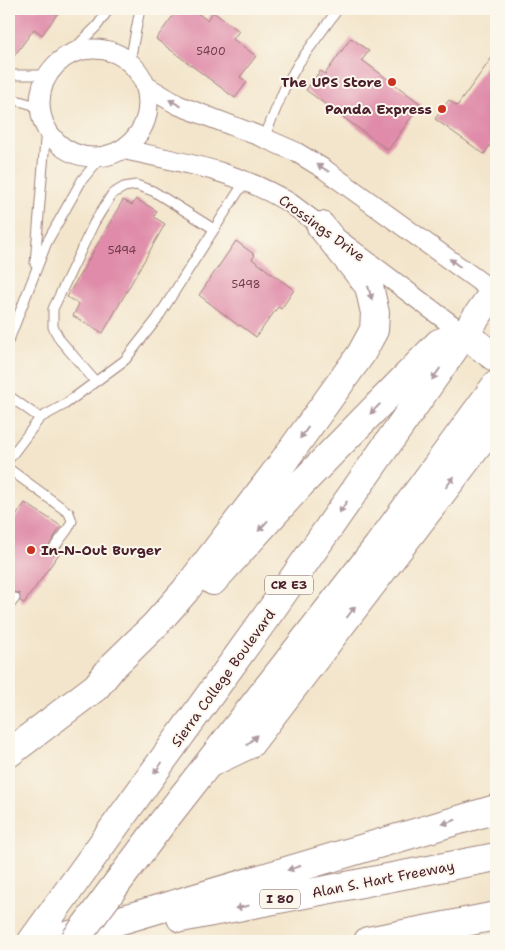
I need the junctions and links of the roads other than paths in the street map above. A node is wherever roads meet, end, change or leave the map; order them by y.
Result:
1 (109, 9) edge
2 (140, 9) edge
3 (338, 9) edge
4 (68, 55) junction
5 (130, 62) junction
6 (9, 75) edge
7 (47, 75) junction
8 (146, 86) junction
9 (9, 98) edge
10 (40, 107) junction
11 (46, 128) junction
12 (264, 138) junction
13 (122, 150) junction
14 (102, 156) junction
15 (246, 180) junction
16 (321, 226) junction
17 (214, 229) junction
18 (34, 271) junction
19 (496, 291) edge
20 (464, 334) junction
21 (9, 340) edge
22 (496, 358) edge
23 (94, 381) junction
24 (496, 385) edge
25 (9, 396) edge
26 (40, 418) junction
27 (496, 428) edge
28 (9, 460) edge
29 (9, 469) edge
30 (53, 549) dead end
31 (16, 598) dead end
32 (9, 606) edge
33 (96, 687) junction
34 (9, 753) edge
35 (210, 763) junction
36 (496, 809) edge
37 (496, 857) edge
38 (496, 916) edge
39 (32, 941) edge
40 (50, 941) edge
41 (63, 941) edge
42 (74, 941) edge
43 (368, 941) edge

1 - 4 lane
2 - 5 lane
3 - 12 lane
4 - 5 street
4 - 7 street
5 - 8 street
6 - 7 lane
7 - 10 street
12 -> 8 street
8 - 13 street
9 - 10 lane
10 - 11 street
11 - 14 street
11 - 18 lane
19 -> 12 street
13 - 14 street
13 - 15 street, Crossings Drive
14 - 18 lane
15 - 16 street, Crossings Drive
15 - 17 lane
16 - 20 street, Crossings Drive
16 -> 33 main road
17 - 23 lane
17 - 23 lane
18 - 21 lane
19 - 20 main road, Sierra College Boulevard / CR E3
20 - 22 main road, Crossings Drive
20 -> 33 main road
20 -> 39 main road, Sierra College Boulevard / CR E3
23 - 26 lane
24 - 35 main road
25 - 26 lane
26 - 28 lane
35 -> 27 main road
29 - 30 lane
31 - 32 lane
33 - 34 main road
35 - 42 main road, bridge
36 -> 40 main road
37 -> 41 main road, Alan S. Hart Freeway / I 80
38 - 43 main road

